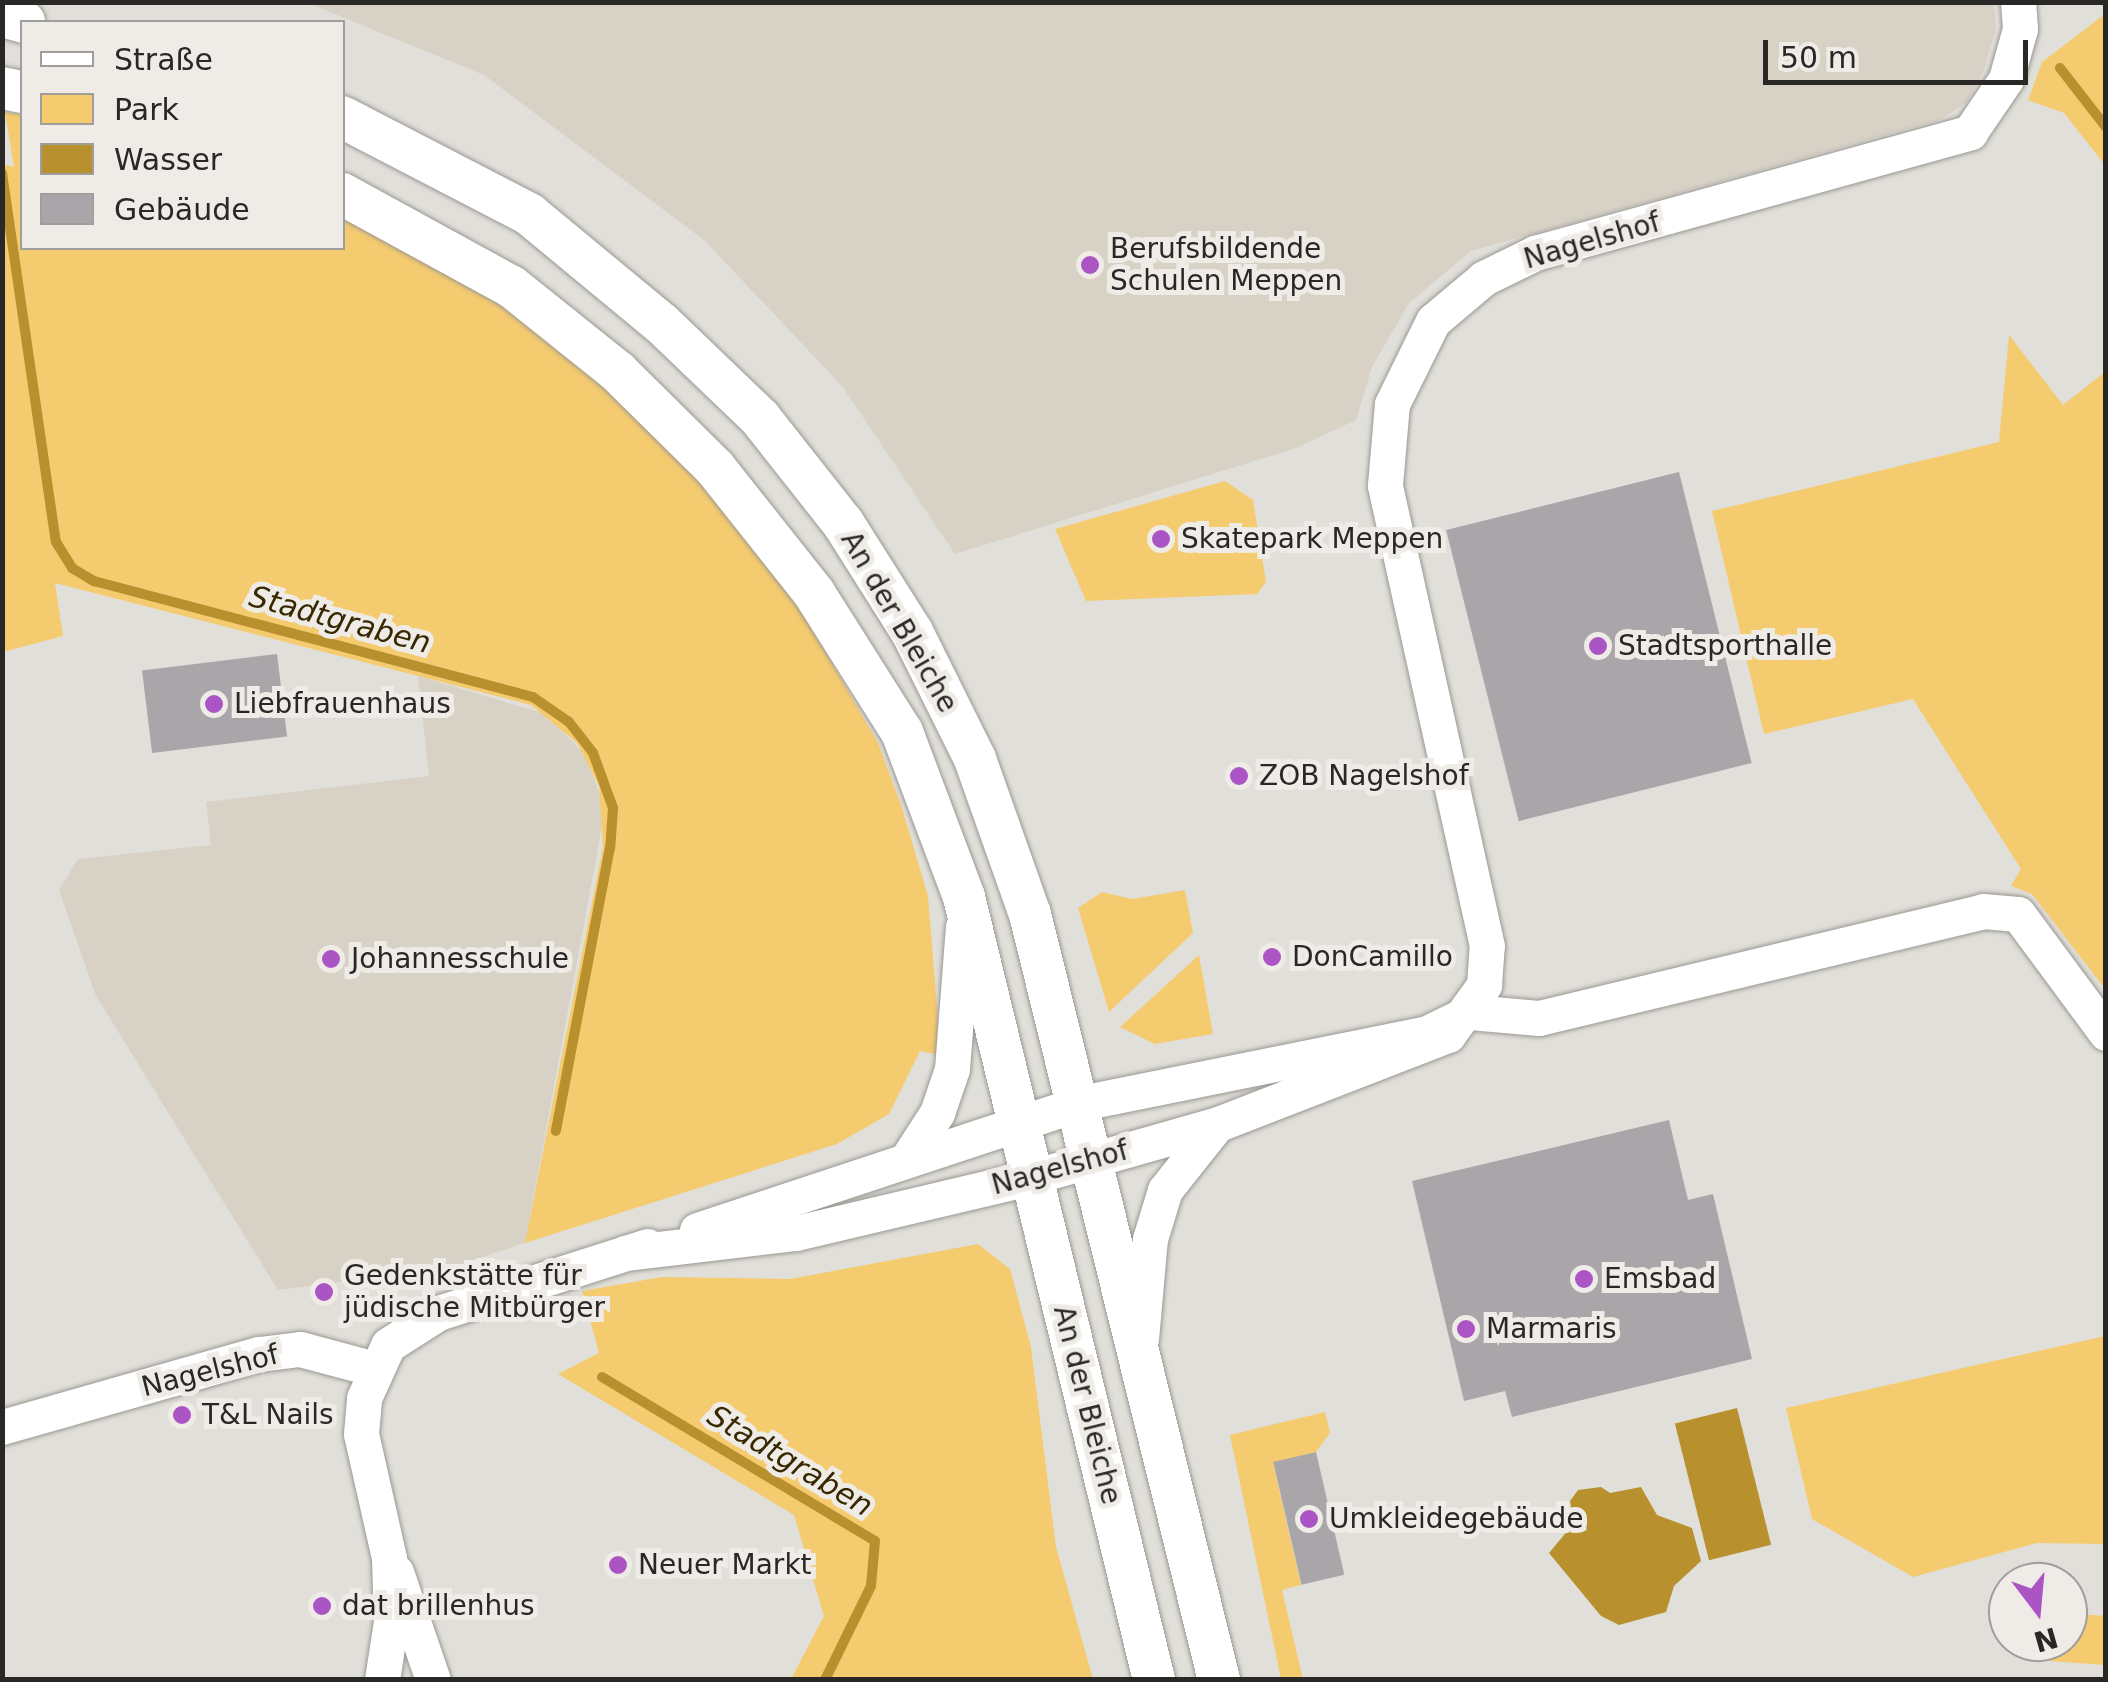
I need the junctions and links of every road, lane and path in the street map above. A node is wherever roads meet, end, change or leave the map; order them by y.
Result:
1 (2018, 2) edge
2 (345, 118) edge
3 (345, 196) edge
4 (964, 897) junction
5 (1470, 1012) junction
6 (2106, 1034) edge
7 (1081, 1103) junction
8 (1019, 1120) junction
9 (1218, 1124) junction
10 (907, 1158) junction
11 (1094, 1160) junction
12 (1032, 1178) junction
13 (625, 1254) junction
14 (1141, 1345) junction
15 (375, 1369) junction
16 (2, 1427) edge
17 (389, 1558) junction
18 (382, 1680) edge
19 (433, 1680) edge
20 (1154, 1680) edge
21 (1219, 1680) edge

1 - 5 street, Nagelshof
2 - 7 street, An der Bleiche
3 - 4 street, An der Bleiche
4 - 8 street, An der Bleiche
4 - 10 street, An der Bleiche
5 - 6 street
5 - 7 street, Nagelshof
5 - 9 street, Nagelshof
7 - 8 street, Nagelshof
7 - 11 street, An der Bleiche
8 - 10 street, Nagelshof
8 - 12 street, An der Bleiche
9 - 11 street, Nagelshof
9 - 14 street, An der Bleiche
10 - 13 street, Nagelshof
11 - 12 street, Nagelshof
11 - 14 street, An der Bleiche
12 - 13 street, Nagelshof
12 - 20 street, An der Bleiche
13 - 15 street, Nagelshof
14 - 21 street, An der Bleiche
15 - 16 street, Nagelshof
15 - 17 street
17 - 18 street
17 - 19 street

